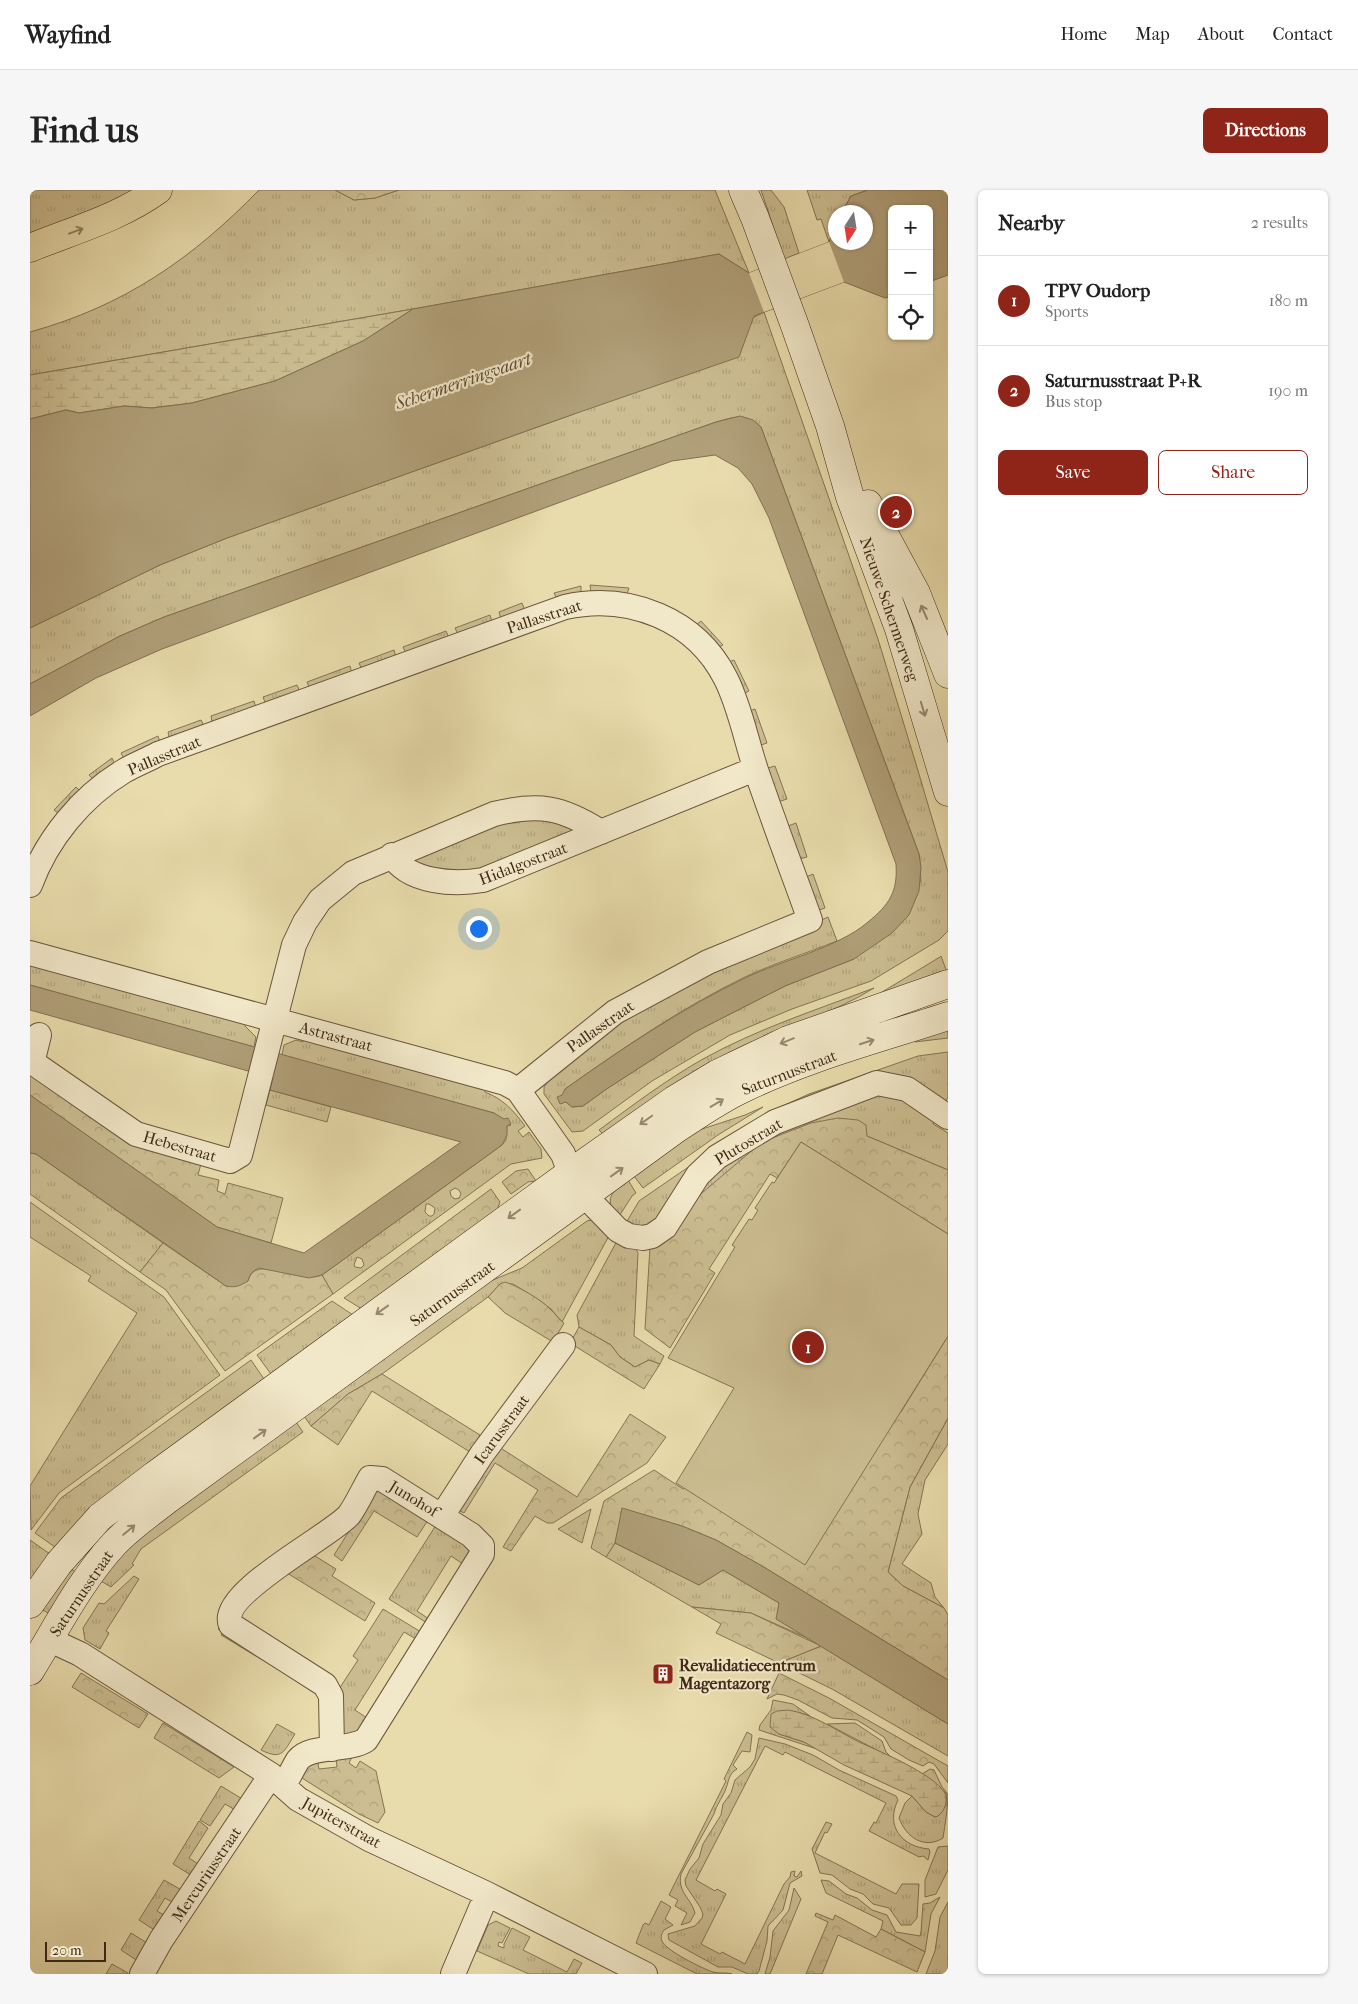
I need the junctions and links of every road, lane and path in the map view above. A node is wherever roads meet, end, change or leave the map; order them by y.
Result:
1 (158, 190) edge
2 (748, 199) edge
3 (30, 248) edge
4 (830, 426) junction
5 (948, 674) edge
6 (755, 769) junction
7 (948, 792) edge
8 (601, 832) junction
9 (392, 855) junction
10 (30, 886) edge
11 (30, 953) edge
12 (948, 984) edge
13 (948, 1016) edge
14 (271, 1030) junction
15 (39, 1036) dead end
16 (259, 1083) joint
17 (518, 1090) junction
18 (948, 1117) edge
19 (570, 1173) junction
20 (585, 1196) junction
21 (562, 1345) dead end
22 (442, 1516) junction
23 (30, 1604) edge
24 (40, 1634) edge
25 (30, 1671) edge
26 (332, 1749) junction
27 (278, 1780) junction
28 (487, 1894) junction
29 (142, 1974) edge
30 (453, 1974) edge
31 (645, 1974) edge

3 -> 1 highway
2 - 4 street, Nieuwe Schermerweg
5 -> 4 street, Nieuwe Schermerweg
4 -> 7 street, Nieuwe Schermerweg
6 - 8 street, Hidalgostraat
6 - 10 street, Pallasstraat
6 - 17 street, Pallasstraat
8 - 9 street, Hidalgostraat
8 - 9 street, Hidalgostraat
9 - 14 street, Hidalgostraat
11 - 14 street, Astrastraat
12 -> 19 street, Saturnusstraat
20 -> 13 street, Saturnusstraat
14 - 16 street, Hidalgostraat
14 - 17 street, Astrastraat
15 - 16 street, Hebestraat
17 - 19 street
18 - 20 street, Plutostraat
19 - 20 street
19 -> 23 street, Saturnusstraat
24 -> 20 street, Saturnusstraat
21 - 22 street, Icarusstraat
22 - 26 street, Junohof
22 - 26 street, Junohof
24 - 25 street, Saturnusstraat
24 - 27 street, Jupiterstraat
26 - 27 street, Mercuriusstraat
27 - 28 street, Jupiterstraat
27 - 29 street, Mercuriusstraat
28 - 30 street
28 - 31 street, Jupiterstraat

